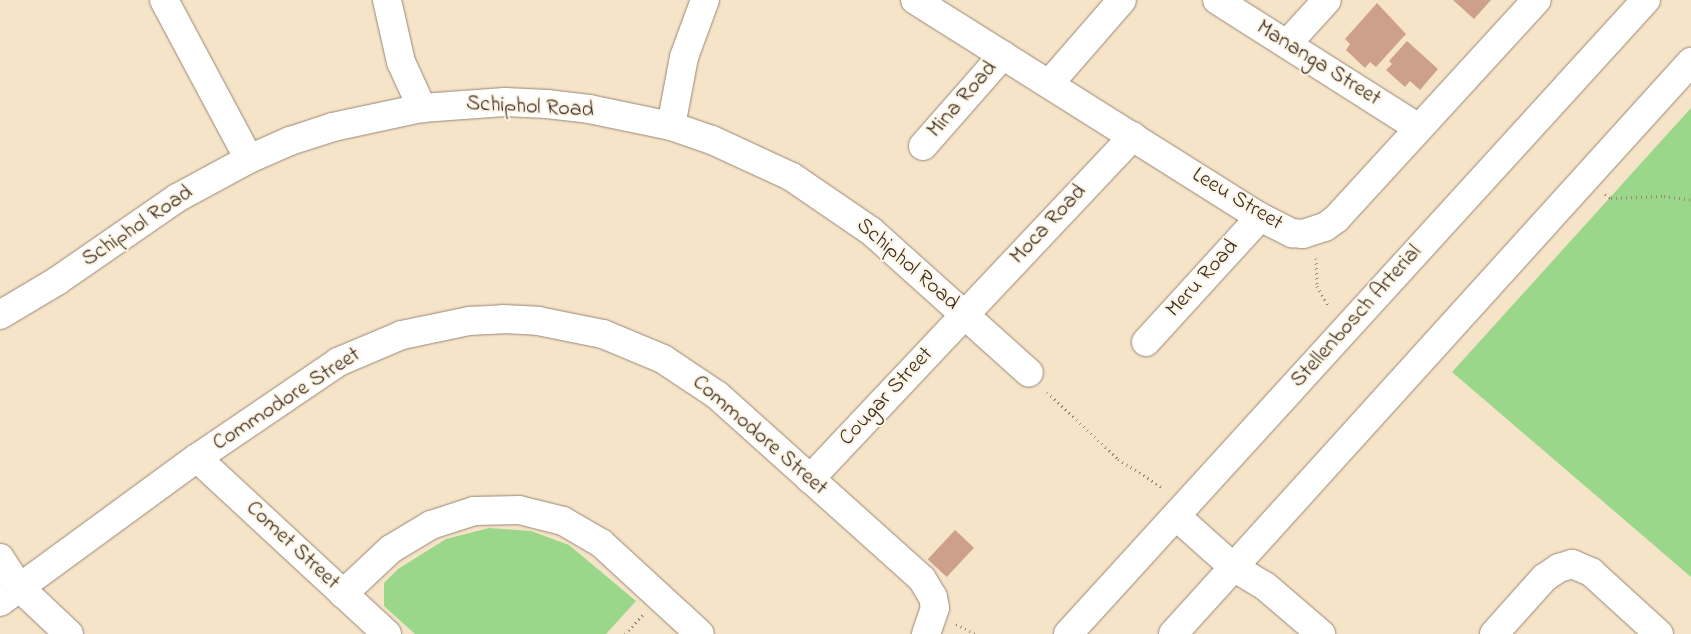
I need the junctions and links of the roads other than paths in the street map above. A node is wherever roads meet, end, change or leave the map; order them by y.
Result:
1 (164, 0) edge
2 (387, 0) edge
3 (705, 0) edge
4 (915, 0) edge
5 (1122, 0) edge
6 (1217, 0) edge
7 (1327, 0) edge
8 (1537, 0) edge
9 (1646, 0) edge
10 (1287, 44) junction
11 (1003, 55) junction
12 (1691, 62) edge
13 (1049, 84) junction
14 (422, 108) junction
15 (671, 126) junction
16 (1419, 128) junction
17 (1132, 136) junction
18 (923, 146) dead end
19 (249, 159) junction
20 (1260, 217) junction
21 (965, 314) junction
22 (0, 315) edge
23 (1146, 342) dead end
24 (1029, 373) road end
25 (197, 458) junction
26 (810, 479) junction
27 (1176, 516) junction
28 (0, 558) edge
29 (1233, 567) junction
30 (9, 594) edge
31 (343, 594) junction
32 (69, 634) edge
33 (386, 634) edge
34 (700, 634) edge
35 (926, 634) edge
36 (1068, 634) edge
37 (1172, 634) edge
38 (1321, 634) edge
39 (1494, 634) edge
40 (1659, 634) edge

1 - 19 street
2 - 14 street
3 - 15 street
4 - 11 street, Leeu Street
5 - 13 street
6 - 10 street, Mananga Street
7 - 10 street
8 - 16 street, Leeu Street
9 - 27 street, Stellenbosch Arterial
10 - 16 street, Mananga Street
11 - 13 street, Leeu Street
11 - 18 street, Mina Road
12 - 29 street
13 - 17 street, Leeu Street
14 - 15 street, Schiphol Road
14 - 19 street, Schiphol Road
15 - 21 street, Schiphol Road
16 - 20 street, Leeu Street
17 - 20 street, Leeu Street
17 - 21 street, Moca Road
19 - 22 street, Schiphol Road
20 - 23 street, Meru Road
21 - 24 street, Schiphol Road
21 - 26 street, Cougar Street
25 - 26 street, Commodore Street
25 - 30 street, Commodore Street
25 - 31 street, Comet Street
26 - 35 street, Commodore Street
27 - 29 street
27 - 36 street, Stellenbosch Arterial
28 - 30 street
29 - 37 street
29 - 38 street
30 - 32 street
31 - 33 street, Comet Street
31 - 34 street
39 - 40 street

